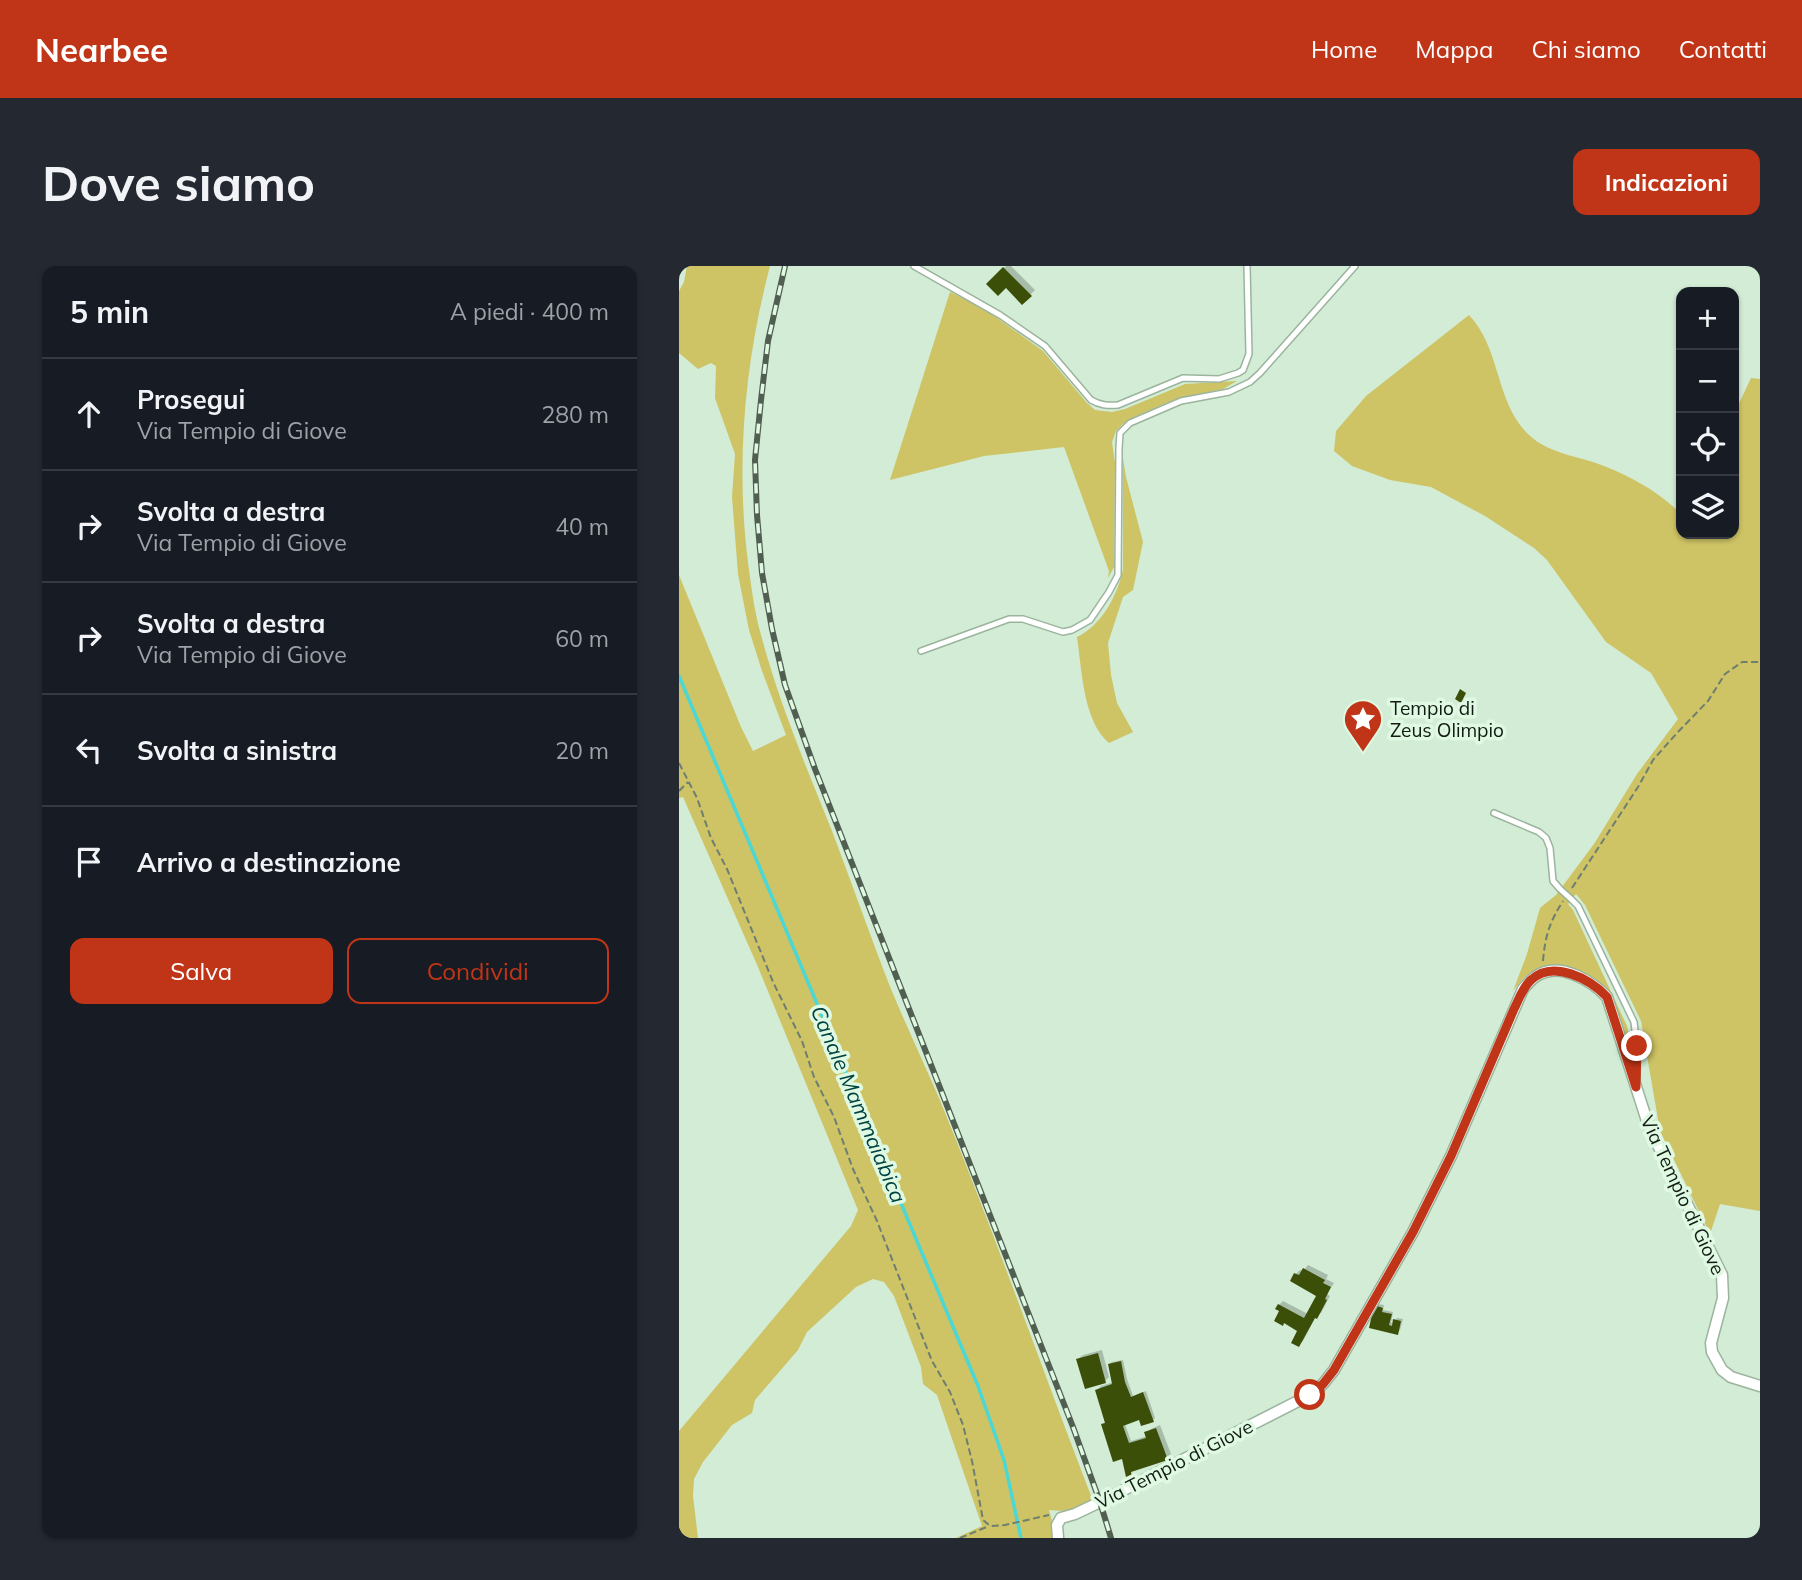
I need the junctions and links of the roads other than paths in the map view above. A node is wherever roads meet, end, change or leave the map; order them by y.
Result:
1 (914, 266) edge
2 (1247, 266) edge
3 (1355, 266) edge
4 (921, 651) dead end
5 (1494, 813) dead end
6 (1636, 1087) junction
7 (1760, 1385) edge
8 (1058, 1538) edge

1 - 2 lane
3 - 4 lane
5 - 6 lane, bridge
6 - 7 street, Via Tempio di Giove
6 - 8 street, Via Tempio di Giove

